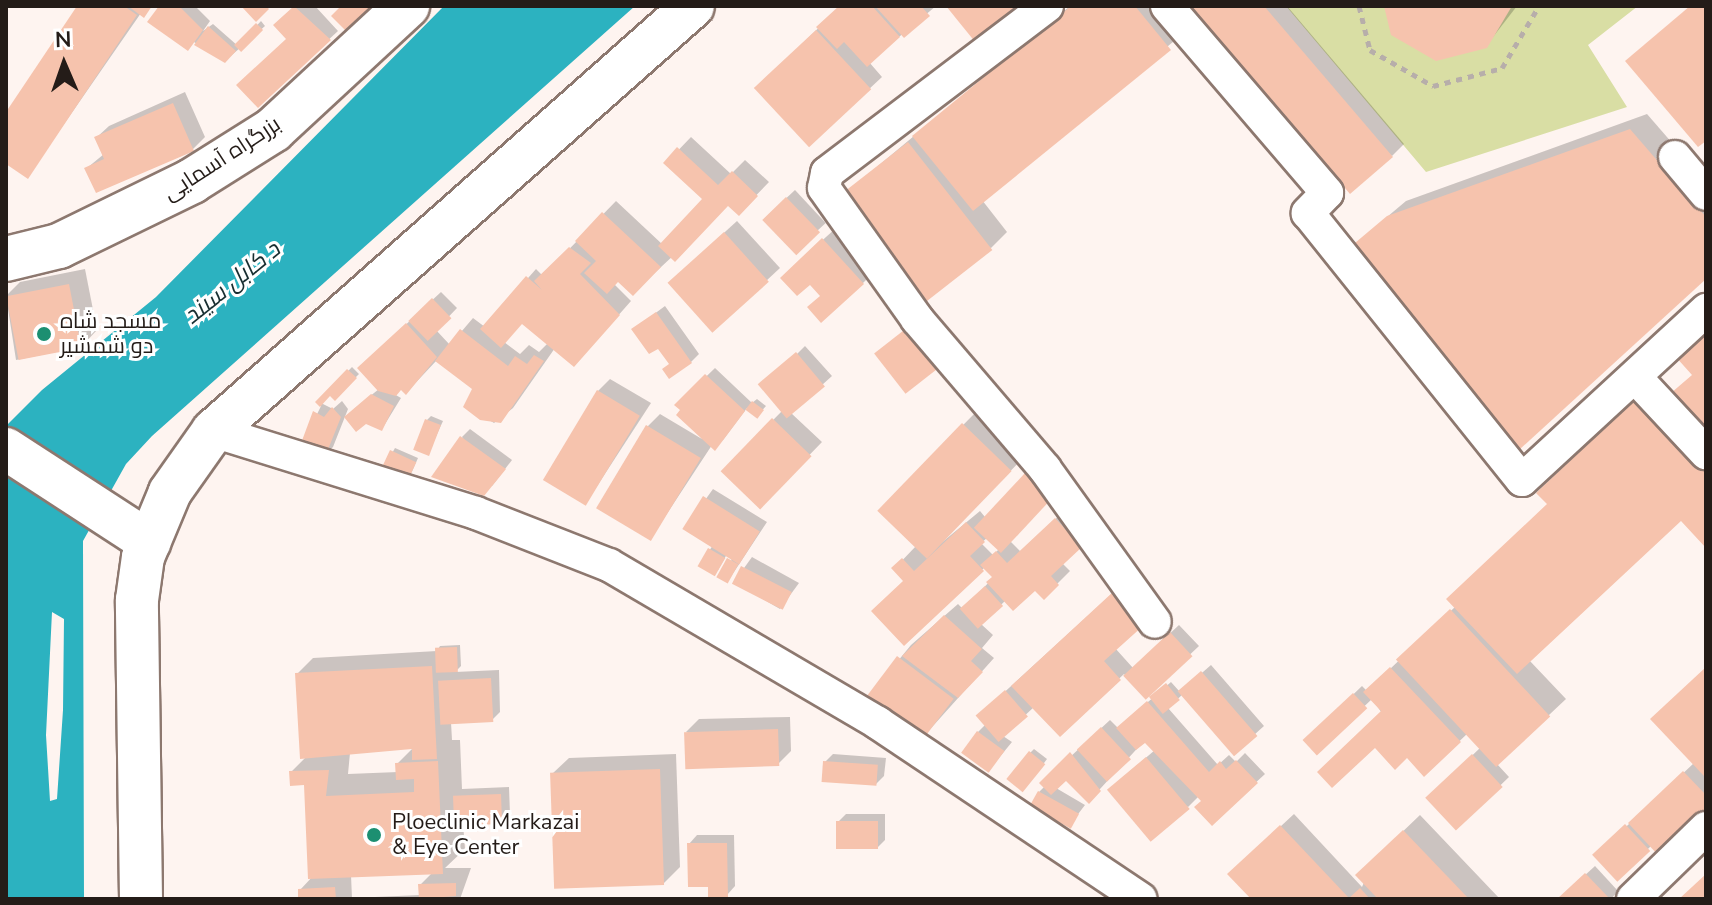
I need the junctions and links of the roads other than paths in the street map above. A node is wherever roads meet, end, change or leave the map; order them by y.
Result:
1 (407, 6) edge
2 (693, 6) edge
3 (1047, 6) edge
4 (1167, 6) edge
5 (1675, 157) dead end
6 (1706, 194) edge
7 (6, 259) edge
8 (1706, 310) edge
9 (1636, 378) junction
10 (213, 431) junction
11 (6, 449) edge
12 (1706, 453) edge
13 (149, 542) junction
14 (1155, 622) dead end
15 (1706, 828) edge
16 (141, 899) edge
17 (1141, 899) edge
18 (1633, 899) edge

1 - 7 highway, بزرگراه آسمایی
2 - 10 main road
3 - 14 street
4 - 9 street
5 - 6 street
8 - 9 street
9 - 12 street
10 - 13 main road
10 - 17 street
11 - 13 main road
13 - 16 main road
15 - 18 street

